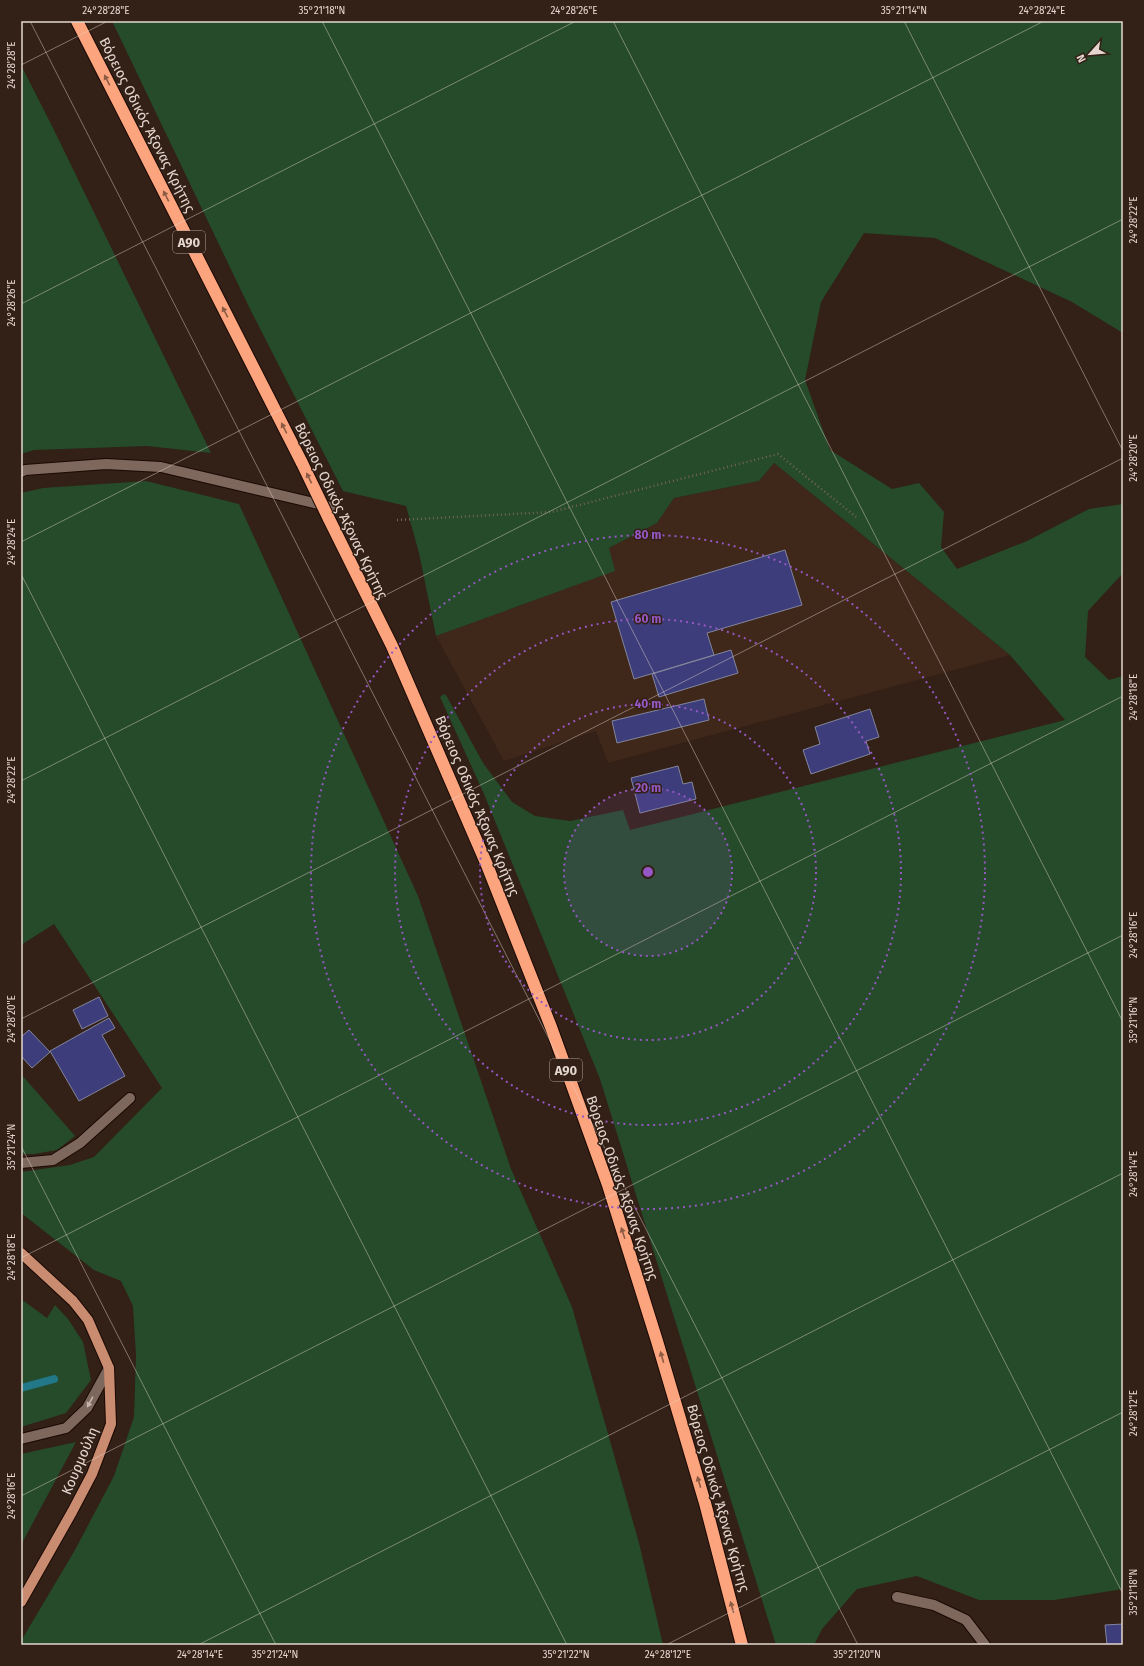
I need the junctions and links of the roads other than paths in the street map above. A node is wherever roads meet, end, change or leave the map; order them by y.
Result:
1 (77, 21) edge
2 (21, 472) edge
3 (329, 512) junction
4 (130, 1098) dead end
5 (21, 1162) edge
6 (21, 1253) edge
7 (109, 1368) junction
8 (21, 1439) edge
9 (897, 1597) dead end
10 (21, 1602) edge
11 (742, 1645) edge
12 (985, 1645) edge

3 -> 1 highway, Βόρειος Οδικός Άξονας Κρήτης / Α90, bridge
2 - 3 street
11 -> 3 highway, Βόρειος Οδικός Άξονας Κρήτης / Α90
4 - 5 street
6 - 7 main road, Κουρμούλη
7 -> 8 street
7 - 10 main road, Κουρμούλη
9 - 12 street

